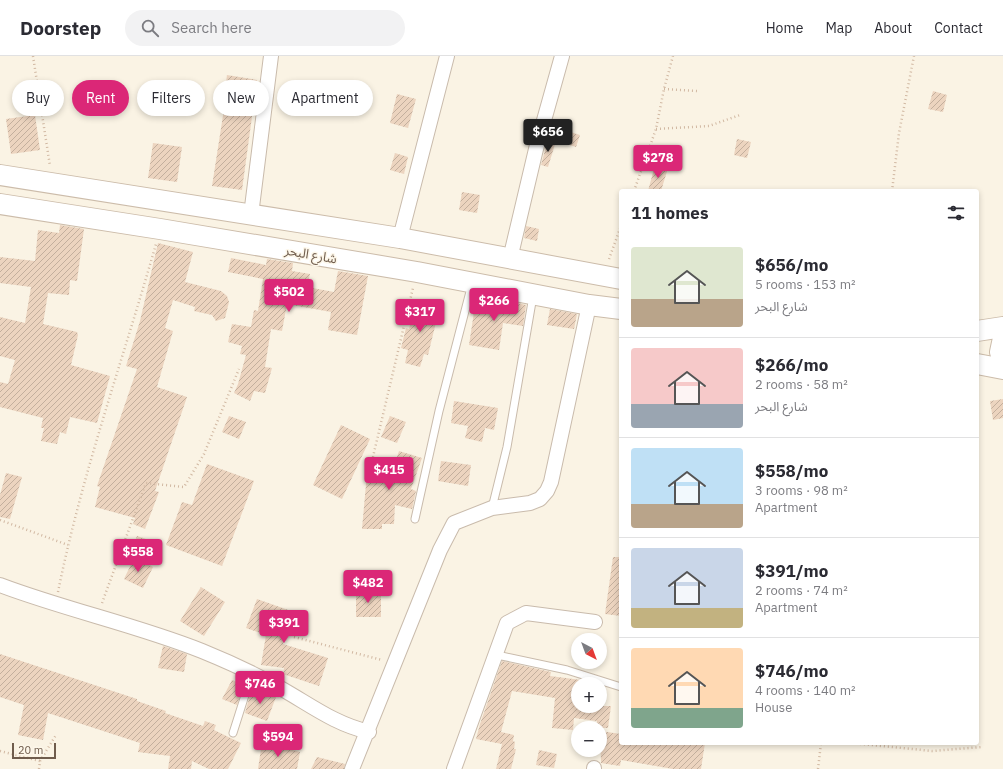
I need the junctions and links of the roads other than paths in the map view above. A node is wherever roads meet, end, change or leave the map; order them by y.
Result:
1 (271, 56) edge
2 (447, 56) edge
3 (562, 56) edge
4 (0, 175) edge
5 (0, 204) edge
6 (251, 214) junction
7 (400, 238) junction
8 (510, 259) junction
9 (619, 279) edge
10 (472, 284) junction
11 (533, 296) junction
12 (589, 305) junction
13 (619, 309) edge
14 (1003, 327) edge
15 (979, 331) edge
16 (1003, 338) edge
17 (1003, 362) edge
18 (979, 364) edge
19 (1003, 369) edge
20 (492, 508) junction
21 (415, 518) dead end
22 (0, 585) edge
23 (595, 622) dead end
24 (497, 655) junction
25 (252, 673) junction
26 (619, 686) edge
27 (369, 732) junction
28 (233, 733) dead end
29 (352, 769) edge
30 (454, 769) edge

1 - 6 street
2 - 7 street
3 - 8 street
4 - 6 main road
5 - 10 main road, شارع البحر
6 - 7 main road
7 - 8 main road
8 - 9 main road
10 - 11 main road, شارع البحر
10 - 21 lane
11 - 12 main road, شارع البحر
11 - 20 lane
12 - 13 main road, شارع البحر
12 - 20 street
14 - 15 main road
16 - 17 main road
18 - 19 main road
20 - 27 street
22 - 25 street
23 - 24 street
24 - 26 lane
24 - 30 street
25 - 27 street
25 - 28 lane
27 - 29 street

